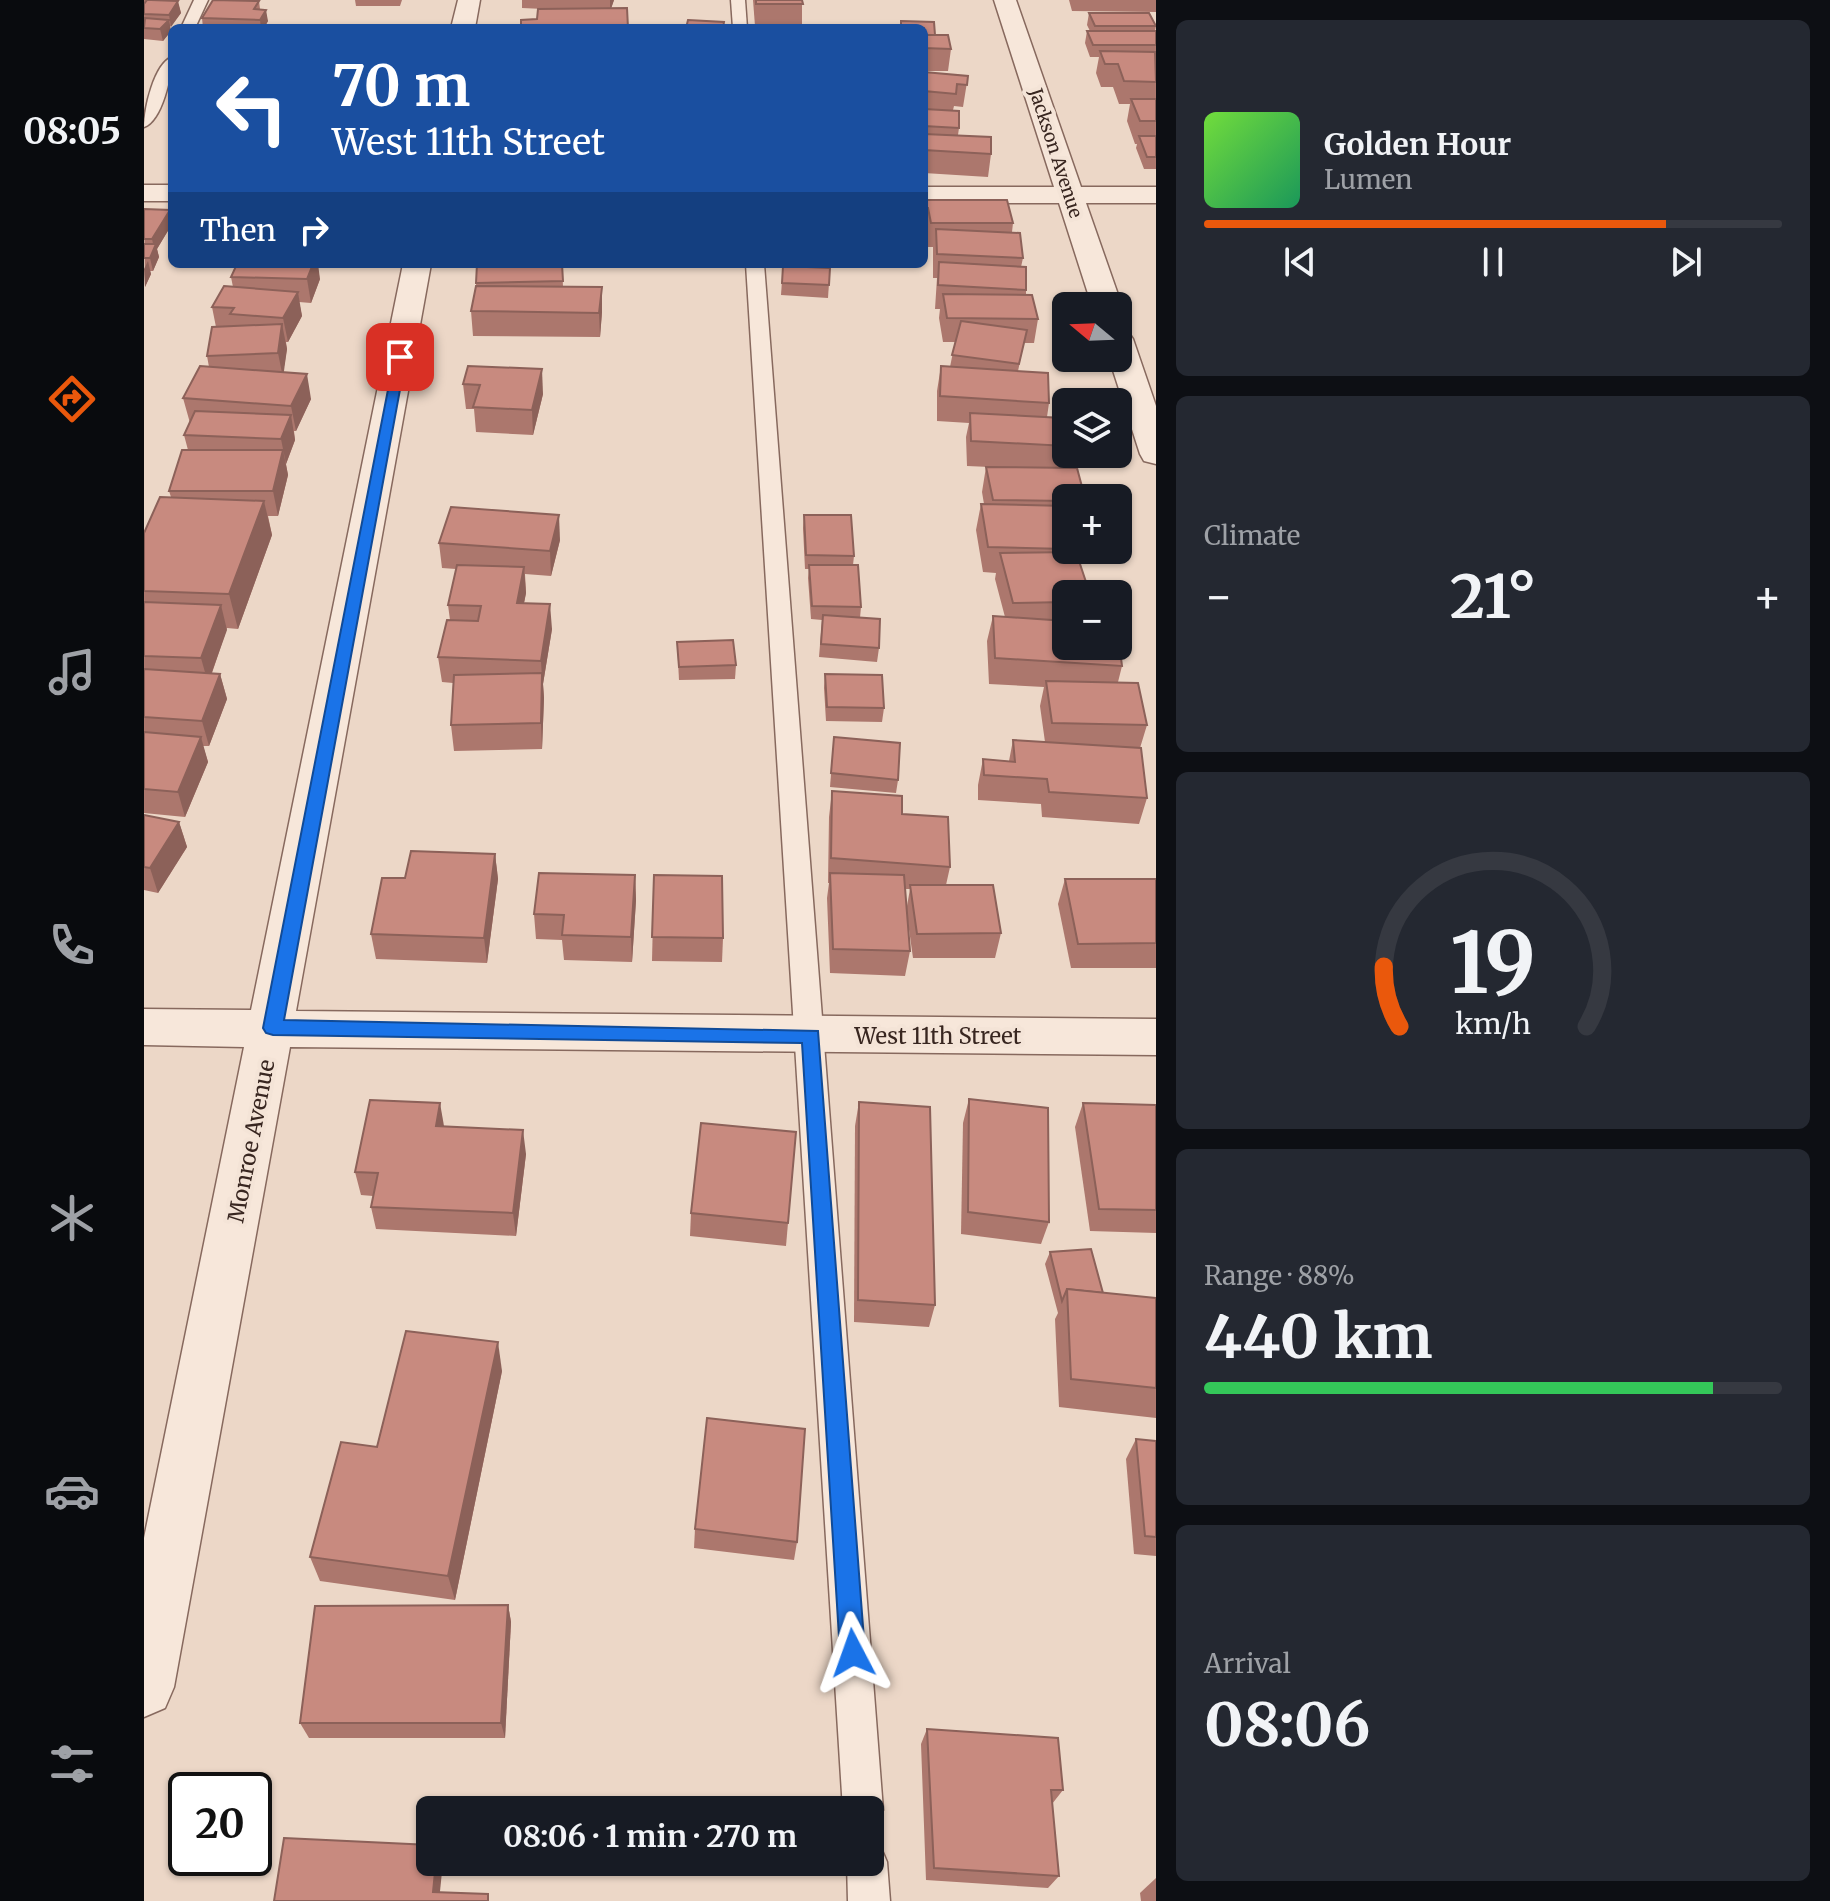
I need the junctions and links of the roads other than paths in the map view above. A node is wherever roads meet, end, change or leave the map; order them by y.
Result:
1 (201, 0) edge
2 (469, 0) edge
3 (738, 0) edge
4 (1005, 0) edge
5 (190, 24) edge
6 (464, 24) edge
7 (740, 24) edge
8 (168, 71) edge
9 (144, 122) edge
10 (144, 193) edge
11 (168, 193) edge
12 (928, 195) edge
13 (1070, 195) junction
14 (1156, 195) edge
15 (416, 268) edge
16 (755, 268) edge
17 (1102, 292) edge
18 (1129, 372) edge
19 (1156, 454) edge
20 (144, 1027) edge
21 (273, 1028) junction
22 (811, 1036) junction
23 (1156, 1037) edge
24 (144, 1687) edge
25 (862, 1796) edge
26 (868, 1876) edge
27 (869, 1901) edge

1 - 5 lane
2 - 6 street
3 - 7 lane
4 - 13 street, Jackson Avenue
8 - 9 lane
10 - 11 street
12 - 13 street
13 - 14 street
13 - 17 street, Jackson Avenue
15 - 21 street, Monroe Avenue
16 - 22 lane
18 - 19 street
20 - 21 street, West 11th Street
21 - 22 street, West 11th Street
21 - 24 street, Monroe Avenue
22 - 23 street, West 11th Street
22 - 25 lane
26 - 27 lane

